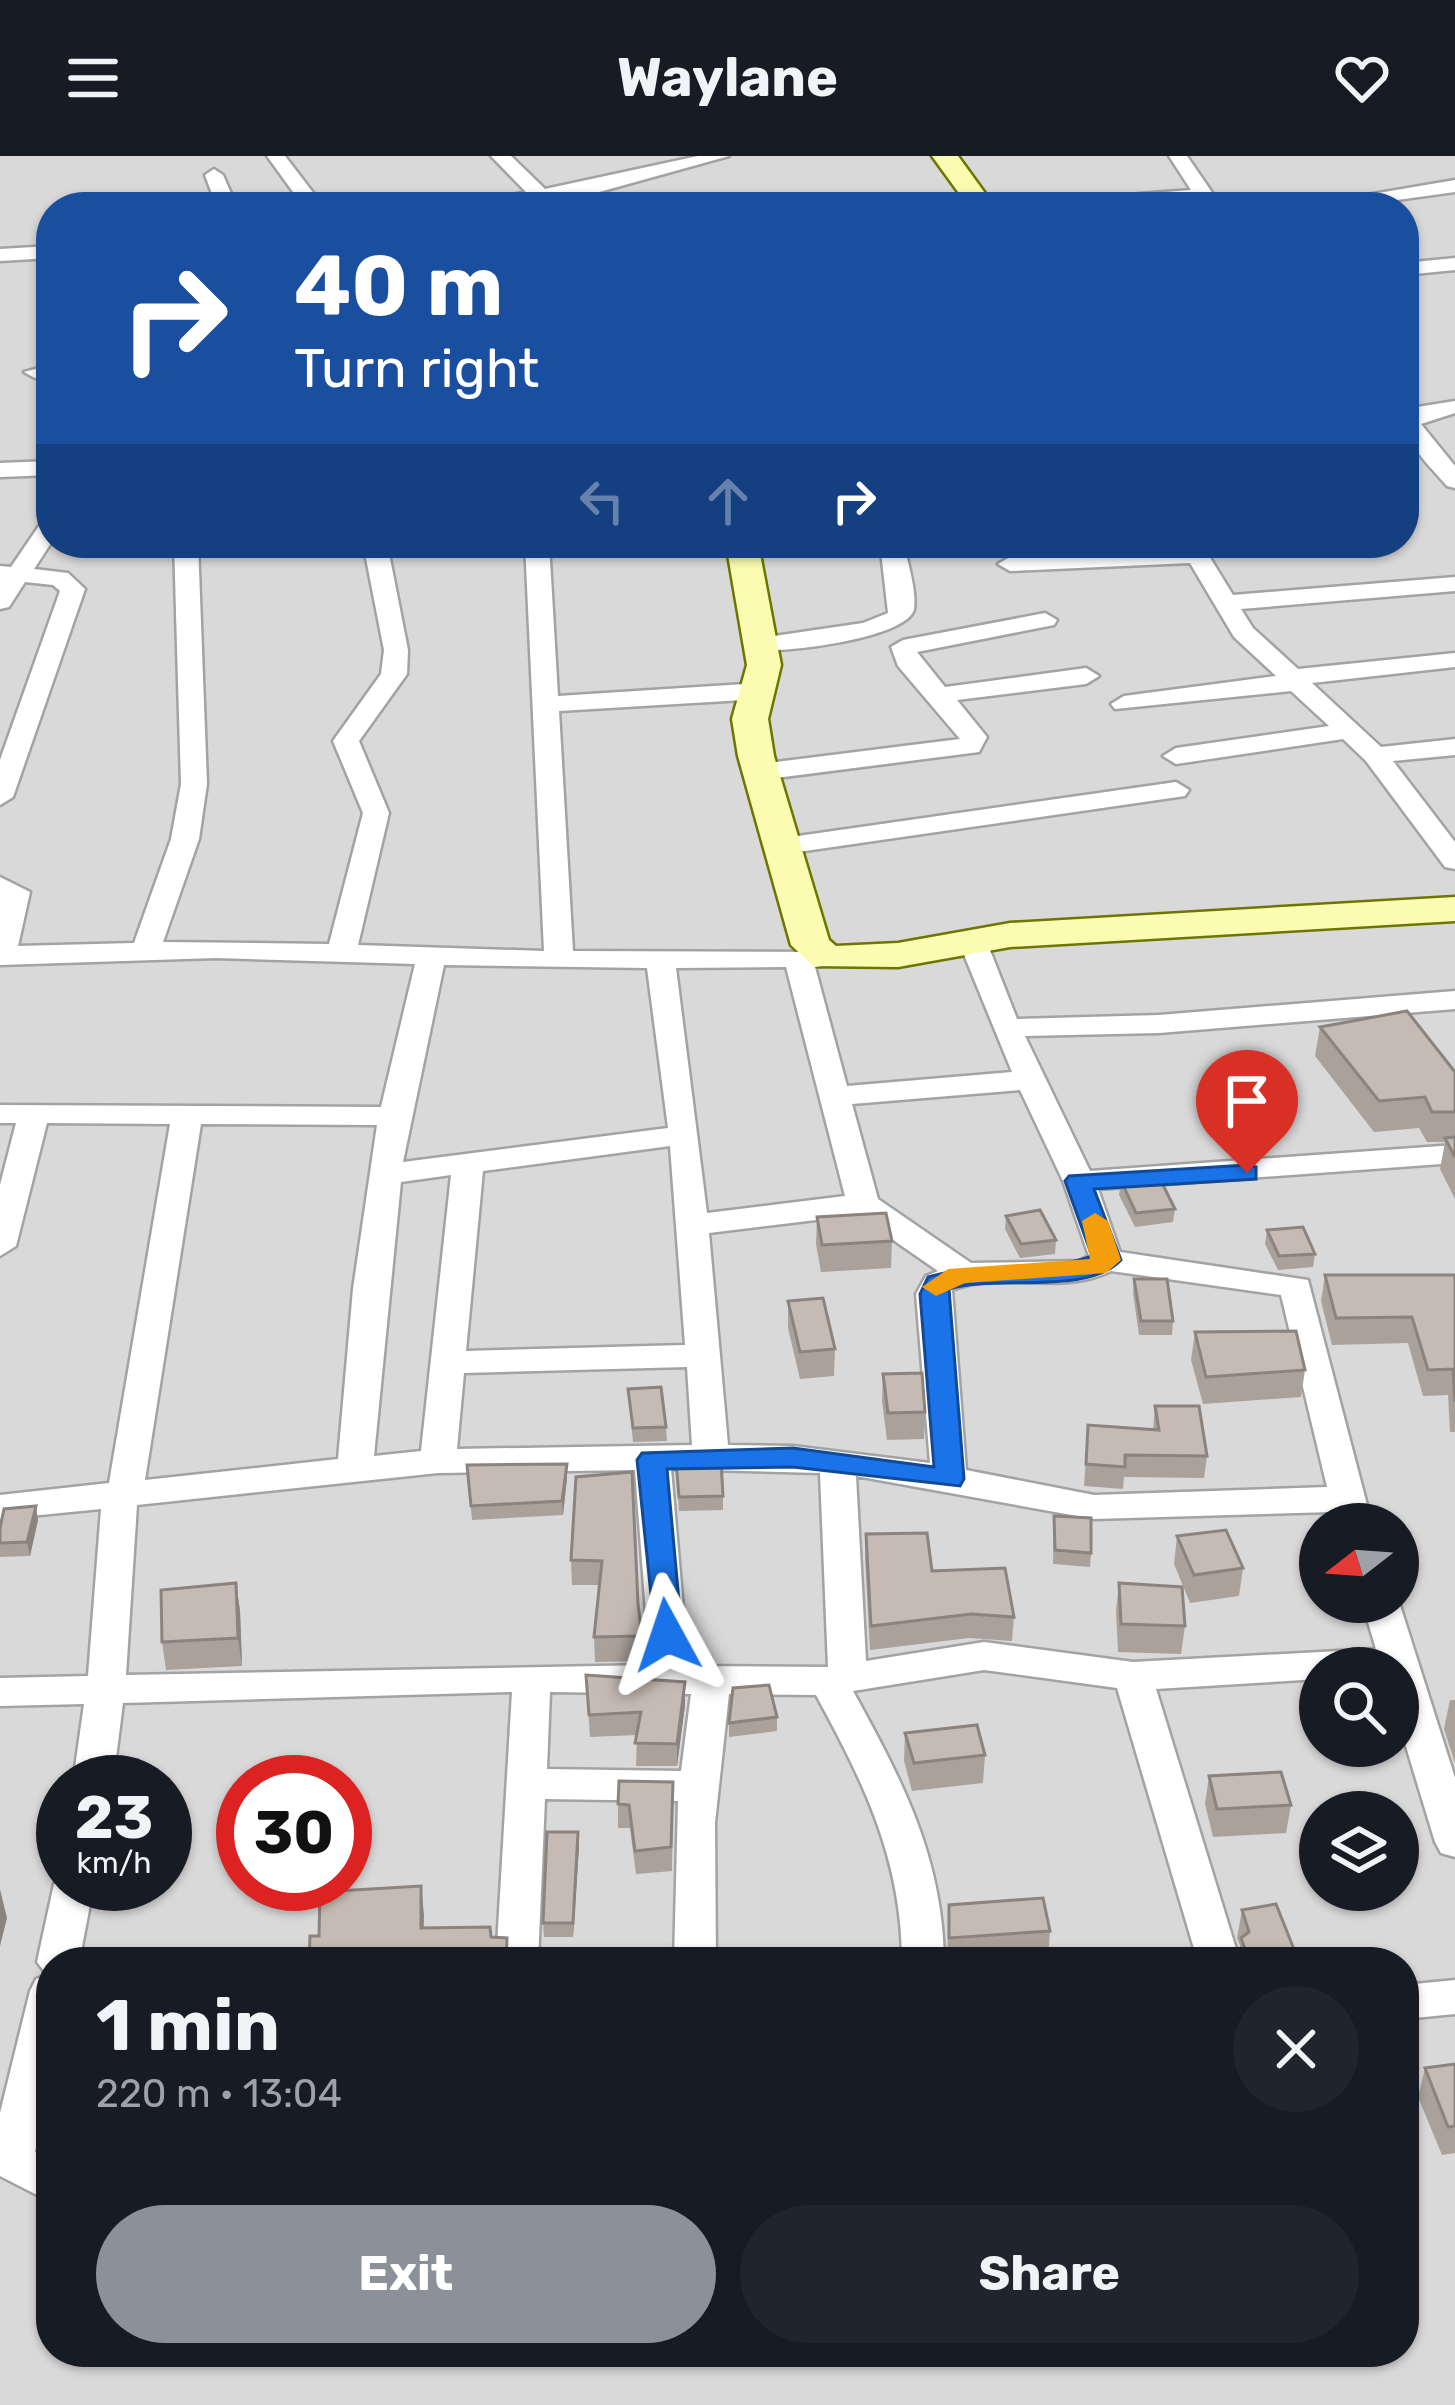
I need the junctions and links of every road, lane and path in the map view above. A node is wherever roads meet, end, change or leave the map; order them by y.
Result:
1 (275, 156) edge
2 (500, 156) edge
3 (720, 156) edge
4 (945, 156) edge
5 (1178, 156) edge
6 (671, 166) junction
7 (214, 175) dead end
8 (1455, 186) edge
9 (658, 191) dead end
10 (221, 192) edge
11 (303, 192) edge
12 (547, 192) edge
13 (580, 192) edge
14 (971, 192) edge
15 (1202, 192) edge
16 (1412, 192) edge
17 (36, 252) edge
18 (0, 255) edge
19 (1455, 264) edge
20 (1419, 268) edge
21 (1455, 407) edge
22 (1419, 413) edge
23 (1419, 435) edge
24 (1419, 441) edge
25 (1455, 444) edge
26 (36, 469) edge
27 (0, 470) edge
28 (1455, 482) edge
29 (36, 542) edge
30 (186, 558) edge
31 (378, 558) edge
32 (538, 558) edge
33 (745, 558) edge
34 (894, 558) edge
35 (1088, 558) edge
36 (1198, 558) edge
37 (1010, 564) dead end
38 (10, 573) edge
39 (1455, 584) edge
40 (0, 602) edge
41 (1224, 603) junction
42 (1045, 620) dead end
43 (868, 630) junction
44 (762, 644) junction
45 (902, 655) junction
46 (1455, 660) edge
47 (1086, 676) dead end
48 (1289, 681) junction
49 (760, 692) junction
50 (938, 695) junction
51 (545, 704) junction
52 (1124, 704) dead end
53 (1348, 731) junction
54 (1455, 747) edge
55 (1375, 754) junction
56 (1176, 755) dead end
57 (761, 772) junction
58 (1175, 790) dead end
59 (0, 797) edge
60 (784, 846) junction
61 (1455, 861) edge
62 (0, 884) edge
63 (1455, 909) edge
64 (972, 940) junction
65 (146, 950) junction
66 (342, 951) junction
67 (0, 956) edge
68 (431, 958) junction
69 (813, 959) junction
70 (559, 960) junction
71 (661, 962) junction
72 (1455, 1000) edge
73 (1006, 1028) junction
74 (1030, 1080) junction
75 (833, 1096) junction
76 (0, 1114) edge
77 (34, 1115) junction
78 (394, 1115) junction
79 (188, 1117) junction
80 (685, 1135) junction
81 (1455, 1154) edge
82 (468, 1163) junction
83 (386, 1174) junction
84 (1078, 1181) junction
85 (863, 1204) junction
86 (692, 1225) junction
87 (0, 1246) edge
88 (1107, 1260) junction
89 (965, 1275) junction
90 (1296, 1287) junction
91 (1341, 1287) edge
92 (703, 1356) junction
93 (448, 1362) junction
94 (711, 1457) junction
95 (652, 1460) junction
96 (438, 1461) junction
97 (837, 1462) junction
98 (355, 1468) junction
99 (950, 1479) junction
100 (122, 1492) junction
101 (1348, 1503) edge
102 (0, 1507) edge
103 (1299, 1511) edge
104 (1299, 1667) edge
105 (1133, 1676) junction
106 (532, 1678) junction
107 (670, 1679) junction
108 (712, 1679) junction
109 (838, 1679) junction
110 (106, 1689) junction
111 (0, 1692) edge
112 (1419, 1726) edge
113 (97, 1755) edge
114 (526, 1784) junction
115 (699, 1786) junction
116 (1455, 1842) edge
117 (68, 1911) edge
118 (61, 1947) edge
119 (518, 1947) edge
120 (695, 1947) edge
121 (923, 1947) edge
122 (1214, 1947) edge
123 (1455, 1997) edge
124 (1419, 2001) edge
125 (36, 2045) edge
126 (5, 2157) edge
127 (36, 2175) edge

1 - 11 street
2 - 12 street
3 - 6 street
4 - 14 street
5 - 15 street
6 - 9 street
6 - 13 street
7 - 10 street
8 - 16 street
17 - 18 street
19 - 20 street
21 - 22 street
23 - 25 street
24 - 28 street
26 - 27 street
29 - 38 street
30 - 65 street
31 - 66 street
32 - 51 street
33 - 44 street
34 - 43 street
35 - 37 street
36 - 41 street
38 - 40 street
38 - 59 street
39 - 41 street
41 - 48 street
42 - 45 street
43 - 44 street
43 - 45 street
44 - 49 street
45 - 50 street
46 - 48 street
47 - 50 street
48 - 52 street
48 - 53 street
49 - 51 street
49 - 57 street
50 - 57 street
51 - 70 street
53 - 55 street
53 - 56 street
54 - 55 street
55 - 61 street
57 - 60 street
58 - 60 street
60 - 69 street
62 - 67 street
63 - 64 street
64 - 69 street
64 - 73 street
65 - 66 street
65 - 67 street
66 - 68 street
68 - 70 street
68 - 78 street
69 - 71 street
69 - 75 street
70 - 71 street
71 - 80 street
72 - 73 street
73 - 74 street
74 - 75 street
74 - 84 street
75 - 85 street
76 - 77 street
77 - 79 street
77 - 87 street
78 - 79 street
78 - 83 street
79 - 100 street
80 - 82 street
80 - 86 street
81 - 84 street
82 - 83 street
82 - 93 street
83 - 98 street
84 - 88 street
85 - 86 street
85 - 89 street
86 - 92 street
88 - 89 street
88 - 90 street
89 - 99 street
90 - 91 street
90 - 101 street
92 - 93 street
92 - 94 street
93 - 96 street
94 - 95 street
94 - 97 street
95 - 96 street
95 - 107 street
96 - 98 street
97 - 99 street
97 - 109 street
98 - 100 street
99 - 103 street
100 - 102 street
100 - 110 street
104 - 105 street
105 - 109 street
105 - 122 street
106 - 107 street
106 - 110 street
106 - 114 street
107 - 108 street
108 - 109 street
108 - 115 street
109 - 121 street
110 - 111 street
110 - 113 street
112 - 116 street
114 - 115 street
114 - 119 street
115 - 120 street
117 - 118 street
123 - 124 street
125 - 126 street
126 - 127 street

